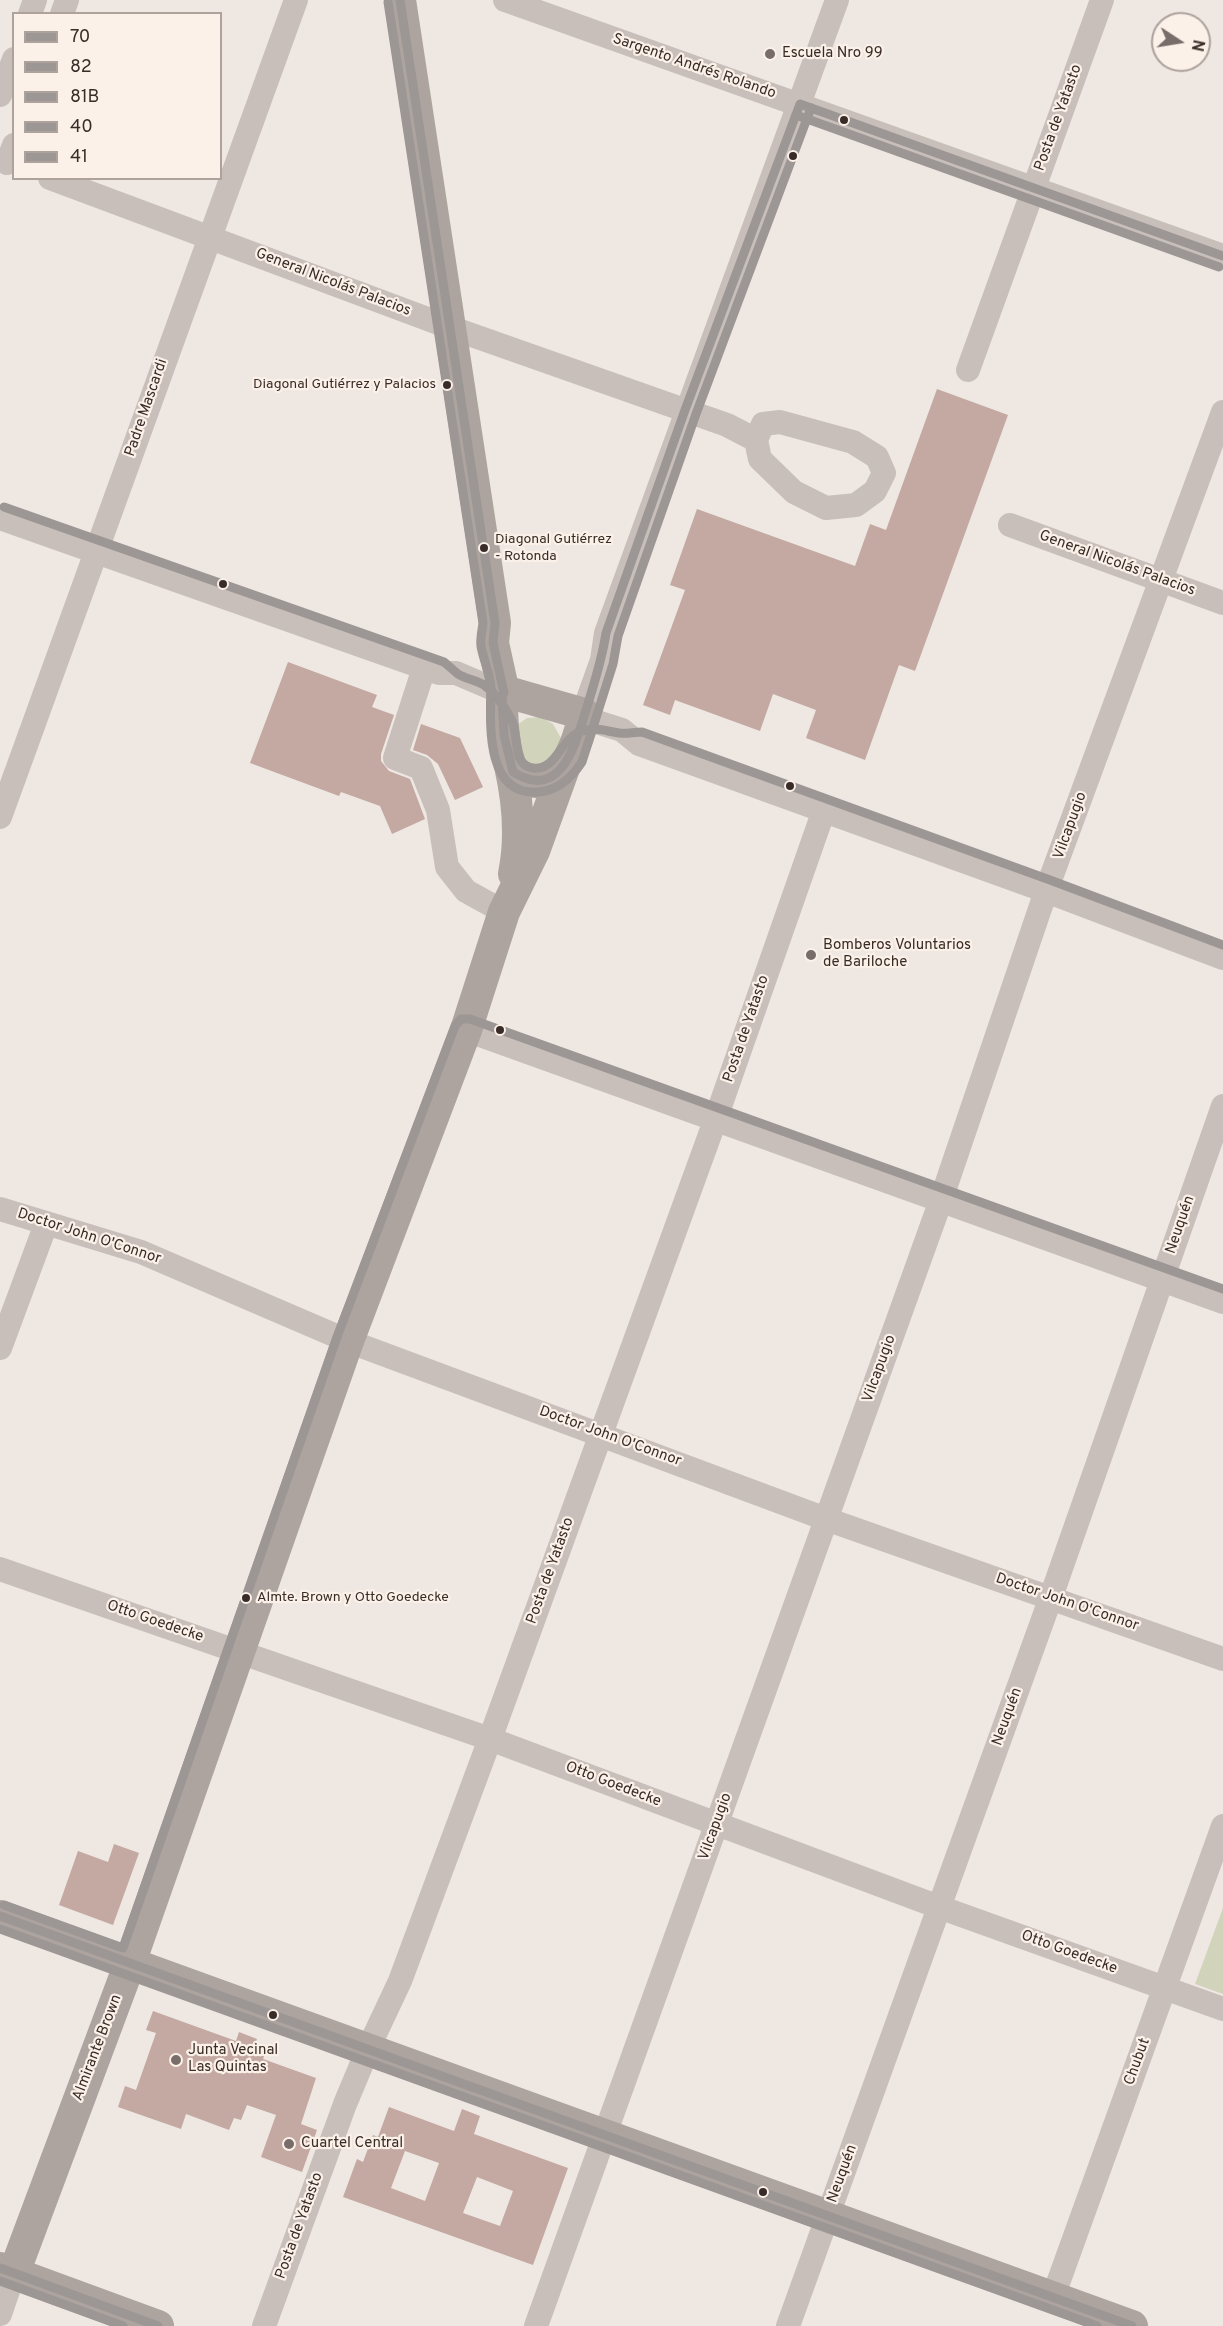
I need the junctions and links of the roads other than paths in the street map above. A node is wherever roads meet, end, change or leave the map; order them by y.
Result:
1 (296, 0) edge
2 (400, 0) edge
3 (505, 0) edge
4 (837, 0) edge
5 (1102, 0) edge
6 (12, 64) edge
7 (0, 95) edge
8 (800, 104) junction
9 (55, 180) edge
10 (1034, 187) junction
11 (208, 236) junction
12 (1223, 256) edge
13 (449, 327) junction
14 (968, 370) dead end
15 (688, 402) junction
16 (1223, 412) edge
17 (760, 432) junction
18 (0, 518) edge
19 (1010, 525) dead end
20 (97, 552) junction
21 (1162, 580) junction
22 (1223, 603) edge
23 (432, 670) junction
24 (508, 693) junction
25 (575, 712) junction
26 (502, 728) junction
27 (639, 744) junction
28 (569, 759) junction
29 (510, 766) junction
30 (824, 810) junction
31 (0, 817) edge
32 (1046, 891) junction
33 (506, 907) junction
34 (1223, 958) edge
35 (466, 1030) junction
36 (1223, 1106) edge
37 (716, 1118) junction
38 (941, 1200) junction
39 (0, 1209) edge
40 (46, 1224) junction
41 (1162, 1279) junction
42 (1223, 1302) edge
43 (348, 1341) junction
44 (0, 1348) edge
45 (600, 1433) junction
46 (826, 1519) junction
47 (0, 1569) edge
48 (1051, 1597) junction
49 (238, 1651) junction
50 (1223, 1659) edge
51 (490, 1739) junction
52 (717, 1825) junction
53 (1223, 1826) edge
54 (939, 1906) junction
55 (0, 1916) edge
56 (130, 1963) junction
57 (1165, 1988) junction
58 (1223, 2009) edge
59 (368, 2049) junction
60 (604, 2134) junction
61 (828, 2216) junction
62 (7, 2271) edge
63 (1053, 2297) junction
64 (0, 2314) edge
65 (158, 2326) edge
66 (264, 2326) edge
67 (536, 2326) edge
68 (788, 2326) edge
69 (1132, 2326) edge

1 - 11 street, Padre Mascardi
2 - 13 main road
3 - 8 street, Sargento Andrés Rolando
4 - 8 street
5 - 10 street, Posta de Yatasto
6 - 7 street
8 - 10 street, Sargento Andrés Rolando
8 - 15 street
9 - 11 street, General Nicolás Palacios
10 - 12 street, Sargento Andrés Rolando
10 - 14 street, Posta de Yatasto
11 - 13 street, General Nicolás Palacios
11 - 20 street, Padre Mascardi
13 - 15 street, General Nicolás Palacios
13 - 24 main road
15 - 17 street, General Nicolás Palacios
15 - 25 street
16 - 21 street, Vilcapugio
17 - 17 street, General Nicolás Palacios
18 - 20 street
19 - 21 street, General Nicolás Palacios
20 - 23 street
20 - 31 street, Padre Mascardi
21 - 22 street, General Nicolás Palacios
21 - 32 street, Vilcapugio
23 - 24 street
23 - 26 street
23 - 33 street
24 - 25 main road
24 - 26 main road, Almirante Brown
25 - 27 street
25 - 28 main road, Almirante Brown
26 - 29 main road, Almirante Brown
27 - 28 street
27 - 30 street
28 - 29 main road
28 - 33 main road, Almirante Brown
29 - 33 main road, Almirante Brown
30 - 32 street
30 - 37 street, Posta de Yatasto
32 - 34 street
32 - 38 street, Vilcapugio
33 - 35 main road, Almirante Brown
35 - 37 street
35 - 43 main road, Almirante Brown
36 - 41 street, Neuquén
37 - 38 street
37 - 45 street, Posta de Yatasto
38 - 41 street
38 - 46 street, Vilcapugio
39 - 40 street, Doctor John O'Connor
40 - 43 street, Doctor John O'Connor
40 - 44 street
41 - 42 street
41 - 48 street, Neuquén
43 - 45 street, Doctor John O'Connor
43 - 49 main road, Almirante Brown
45 - 46 street, Doctor John O'Connor
45 - 51 street, Posta de Yatasto
46 - 48 street, Doctor John O'Connor
46 - 52 street, Vilcapugio
47 - 49 street, Otto Goedecke
48 - 50 street, Doctor John O'Connor
48 - 54 street, Neuquén
49 - 51 street, Otto Goedecke
49 - 56 main road, Almirante Brown
51 - 52 street, Otto Goedecke
51 - 59 street, Posta de Yatasto
52 - 54 street, Otto Goedecke
52 - 60 street, Vilcapugio
53 - 57 street, Chubut
54 - 57 street, Otto Goedecke
54 - 61 street, Neuquén
55 - 56 main road
56 - 59 main road
56 - 62 main road, Almirante Brown
57 - 58 street, Otto Goedecke
57 - 63 street, Chubut
59 - 60 main road
59 - 66 street, Posta de Yatasto
60 - 61 main road
60 - 67 street, Vilcapugio
61 - 63 main road
61 - 68 street, Neuquén
62 - 64 street, Almirante Brown
62 - 65 main road
63 - 69 main road

